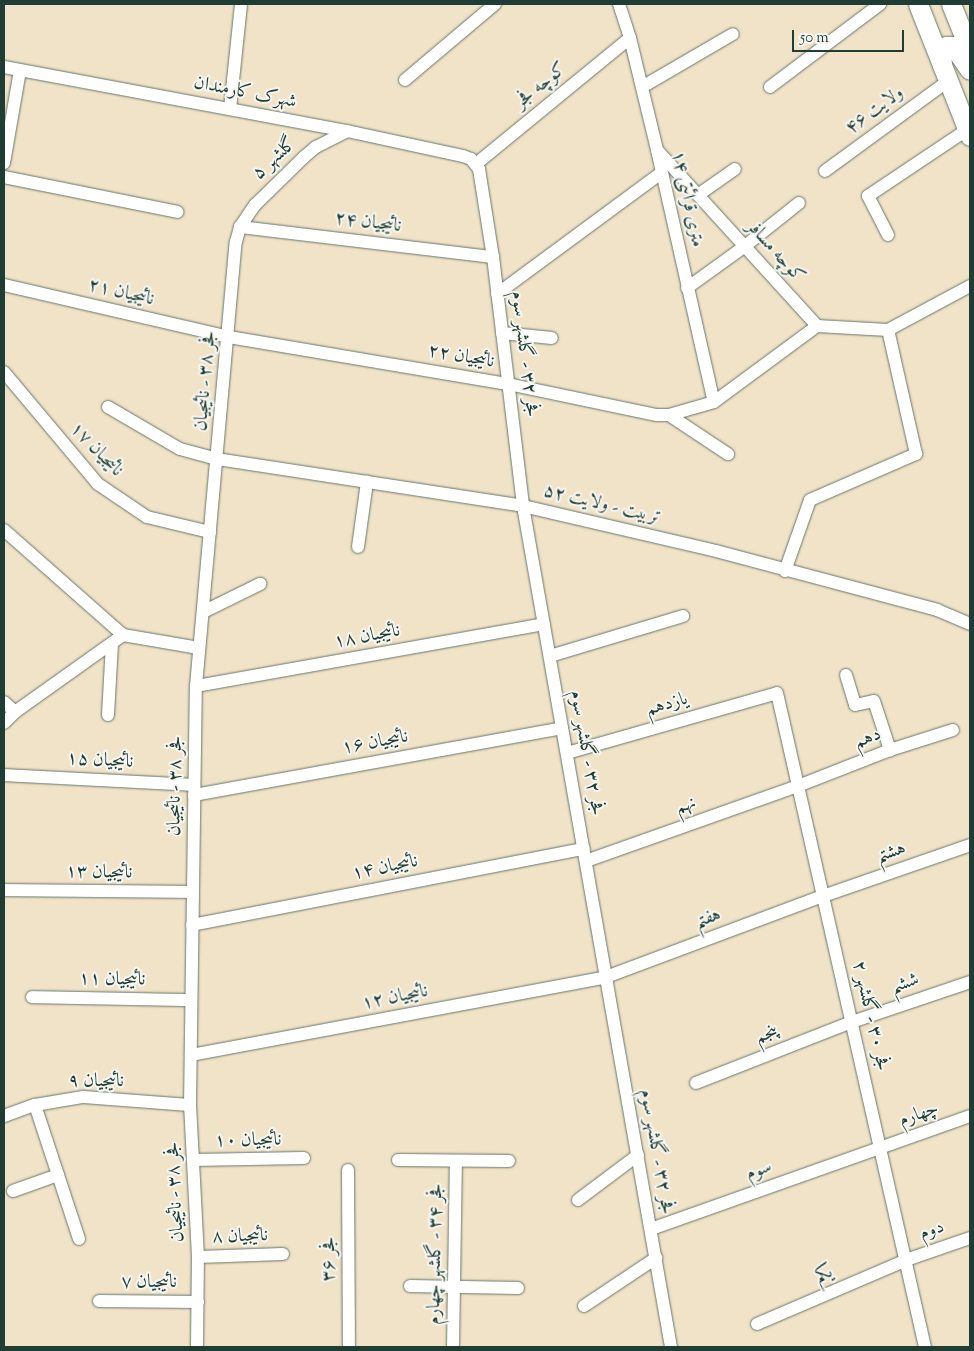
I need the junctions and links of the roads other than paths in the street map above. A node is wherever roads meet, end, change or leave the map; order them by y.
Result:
1 (241, 4) edge
2 (495, 4) edge
3 (880, 4) edge
4 (919, 4) edge
5 (623, 5) edge
6 (953, 8) edge
7 (733, 34) dead end
8 (630, 38) junction
9 (970, 51) edge
10 (4, 67) edge
11 (20, 70) junction
12 (970, 70) edge
13 (945, 73) junction
14 (405, 80) dead end
15 (770, 87) dead end
16 (642, 88) junction
17 (230, 109) junction
18 (347, 131) junction
19 (969, 133) edge
20 (657, 150) junction
21 (4, 164) edge
22 (476, 164) junction
23 (735, 169) dead end
24 (824, 171) dead end
25 (661, 173) junction
26 (4, 177) edge
27 (698, 195) junction
28 (799, 203) dead end
29 (177, 212) dead end
30 (240, 227) junction
31 (888, 235) dead end
32 (745, 246) junction
33 (493, 257) junction
34 (4, 285) edge
35 (970, 286) edge
36 (687, 288) junction
37 (497, 294) junction
38 (817, 326) junction
39 (888, 330) junction
40 (502, 333) junction
41 (229, 337) junction
42 (552, 338) dead end
43 (4, 372) edge
44 (508, 384) junction
45 (714, 402) junction
46 (108, 408) dead end
47 (670, 415) junction
48 (728, 454) dead end
49 (218, 459) junction
50 (367, 482) junction
51 (523, 506) junction
52 (4, 530) edge
53 (210, 532) junction
54 (358, 547) dead end
55 (785, 570) junction
56 (260, 584) dead end
57 (203, 612) junction
58 (683, 616) dead end
59 (544, 624) junction
60 (970, 624) edge
61 (123, 635) junction
62 (112, 643) junction
63 (199, 648) junction
64 (550, 656) junction
65 (846, 675) dead end
66 (196, 686) junction
67 (777, 693) joint
68 (4, 702) edge
69 (15, 712) junction
70 (108, 715) dead end
71 (4, 723) edge
72 (562, 728) junction
73 (953, 730) dead end
74 (890, 750) junction
75 (567, 753) junction
76 (4, 775) edge
77 (798, 786) junction
78 (194, 790) junction
79 (970, 845) edge
80 (585, 855) junction
81 (4, 890) edge
82 (193, 892) junction
83 (823, 896) junction
84 (192, 925) junction
85 (606, 977) junction
86 (970, 982) edge
87 (32, 997) dead end
88 (191, 1000) junction
89 (852, 1022) junction
90 (191, 1055) junction
91 (696, 1083) dead end
92 (34, 1105) junction
93 (190, 1105) junction
94 (4, 1116) edge
95 (970, 1116) edge
96 (880, 1148) junction
97 (638, 1156) junction
98 (304, 1158) dead end
99 (193, 1160) junction
100 (398, 1160) dead end
101 (456, 1161) junction
102 (509, 1162) dead end
103 (348, 1170) dead end
104 (58, 1175) junction
105 (13, 1191) dead end
106 (578, 1200) dead end
107 (651, 1230) junction
108 (970, 1238) edge
109 (79, 1239) dead end
110 (283, 1254) dead end
111 (198, 1257) junction
112 (656, 1258) junction
113 (906, 1260) junction
114 (410, 1286) dead end
115 (454, 1288) junction
116 (518, 1288) dead end
117 (99, 1301) dead end
118 (198, 1302) junction
119 (584, 1306) dead end
120 (757, 1324) dead end
121 (197, 1347) edge
122 (349, 1347) edge
123 (453, 1347) edge
124 (672, 1347) edge
125 (925, 1347) edge

1 - 17 street
2 - 14 street
3 - 15 street
4 - 6 main road
4 - 13 main road
5 - 8 street, ۱۴ متری قرائتی
6 - 9 main road
7 - 16 street
8 - 16 street, ۱۴ متری قرائتی
8 - 22 street, کوچه فجر
10 - 11 street, شهرک کارمندان
11 - 17 street, شهرک کارمندان
11 - 21 street
12 - 13 main road
13 - 19 main road
13 - 24 street, ولایت ۴۶
16 - 20 street, ۱۴ متری قرائتی
17 - 18 street, شهرک کارمندان
18 - 22 street, شهرک کارمندان
18 - 30 street, گلشهر ۵
19 - 31 street
20 - 25 street, ۱۴ متری قرائتی
20 - 27 street, کوچه مسافر
22 - 33 street, فجر ۳۲ - گلشهر سوم
23 - 27 street
25 - 36 street, ۱۴ متری قرائتی
25 - 37 street
26 - 29 street
27 - 32 street, کوچه مسافر
28 - 32 street
30 - 33 street, نائیجیان ۲۴
30 - 41 street, فجر ۳۸ - نائیجیان
32 - 36 street
32 - 38 street, کوچه مسافر
33 - 37 street, فجر ۳۲ - گلشهر سوم
34 - 41 street, نائیجیان ۲۱
35 - 39 street
36 - 45 street, ۱۴ متری قرائتی
37 - 40 street, فجر ۳۲ - گلشهر سوم
38 - 39 street
38 - 45 street, نائیجیان ۲۲
39 - 55 street
40 - 42 street
40 - 44 street, فجر ۳۲ - گلشهر سوم
41 - 44 street, نائیجیان ۲۲
41 - 49 street, فجر ۳۸ - نائیجیان
43 - 53 street, نائیجیان ۱۷
44 - 47 street, نائیجیان ۲۲
44 - 51 street, فجر ۳۲ - گلشهر سوم
45 - 47 street, نائیجیان ۲۲
46 - 49 street, تربیت - ولایت ۵۲
47 - 48 street
49 - 50 street, تربیت - ولایت ۵۲
49 - 53 street, فجر ۳۸ - نائیجیان
50 - 51 street, تربیت - ولایت ۵۲
50 - 54 street
51 - 55 street, تربیت - ولایت ۵۲
51 - 59 street, فجر ۳۲ - گلشهر سوم
52 - 61 street
53 - 57 street, فجر ۳۸ - نائیجیان
55 - 60 street, تربیت - ولایت ۵۲
56 - 57 street
57 - 63 street, فجر ۳۸ - نائیجیان
58 - 64 street
59 - 64 street, فجر ۳۲ - گلشهر سوم
59 - 66 street, نائیجیان ۱۸
61 - 62 street
61 - 63 street
62 - 69 street
62 - 70 street
63 - 66 street, فجر ۳۸ - نائیجیان
64 - 72 street, فجر ۳۲ - گلشهر سوم
65 - 74 street
66 - 78 street, فجر ۳۸ - نائیجیان
67 - 75 street, یازدهم
67 - 77 street, فجر ۳۰ - گلشهر ۲
68 - 69 street
69 - 71 street
72 - 75 street, فجر ۳۲ - گلشهر سوم
72 - 78 street, نائیجیان ۱۶
73 - 74 street, دهم
74 - 77 street, دهم
75 - 80 street, فجر ۳۲ - گلشهر سوم
76 - 78 street, نائیجیان ۱۵
77 - 80 street, نهم
77 - 83 street, فجر ۳۰ - گلشهر ۲
78 - 82 street, فجر ۳۸ - نائیجیان
79 - 83 street, هشتم
80 - 84 street, نائیجیان ۱۴
80 - 85 street, فجر ۳۲ - گلشهر سوم
81 - 82 street, نائیجیان ۱۳
82 - 84 street, فجر ۳۸ - نائیجیان
83 - 85 street, هفتم
83 - 89 street, فجر ۳۰ - گلشهر ۲
84 - 88 street, فجر ۳۸ - نائیجیان
85 - 90 street, نائیجیان ۱۲
85 - 97 street, فجر ۳۲ - گلشهر سوم
86 - 89 street, ششم
87 - 88 street, نائیجیان ۱۱
88 - 90 street, فجر ۳۸ - نائیجیان
89 - 91 street, پنجم
89 - 96 street, فجر ۳۰ - گلشهر ۲
90 - 93 street, فجر ۳۸ - نائیجیان
92 - 93 street, نائیجیان ۹
92 - 94 street, نائیجیان ۹
92 - 104 street
93 - 99 street, فجر ۳۸ - نائیجیان
95 - 96 street, چهارم
96 - 107 street, سوم
96 - 113 street, فجر ۳۰ - گلشهر ۲
97 - 106 street
97 - 107 street, فجر ۳۲ - گلشهر سوم
98 - 99 street, نائیجیان ۱۰
99 - 111 street, فجر ۳۸ - نائیجیان
100 - 101 street
101 - 102 street
101 - 115 street, فجر ۳۴ - گلشهر چهارم
103 - 122 street, فجر ۳۶
104 - 105 street
104 - 109 street
107 - 112 street, فجر ۳۲ - گلشهر سوم
108 - 113 street, دوم
110 - 111 street, نائیجیان ۸
111 - 118 street, فجر ۳۸ - نائیجیان
112 - 119 street
112 - 124 street, فجر ۳۲ - گلشهر سوم
113 - 120 street, یکم
113 - 125 street, فجر ۳۰ - گلشهر ۲
114 - 115 street
115 - 116 street
115 - 123 street, فجر ۳۴ - گلشهر چهارم
117 - 118 street, نائیجیان ۷
118 - 121 street, فجر ۳۸ - نائیجیان

